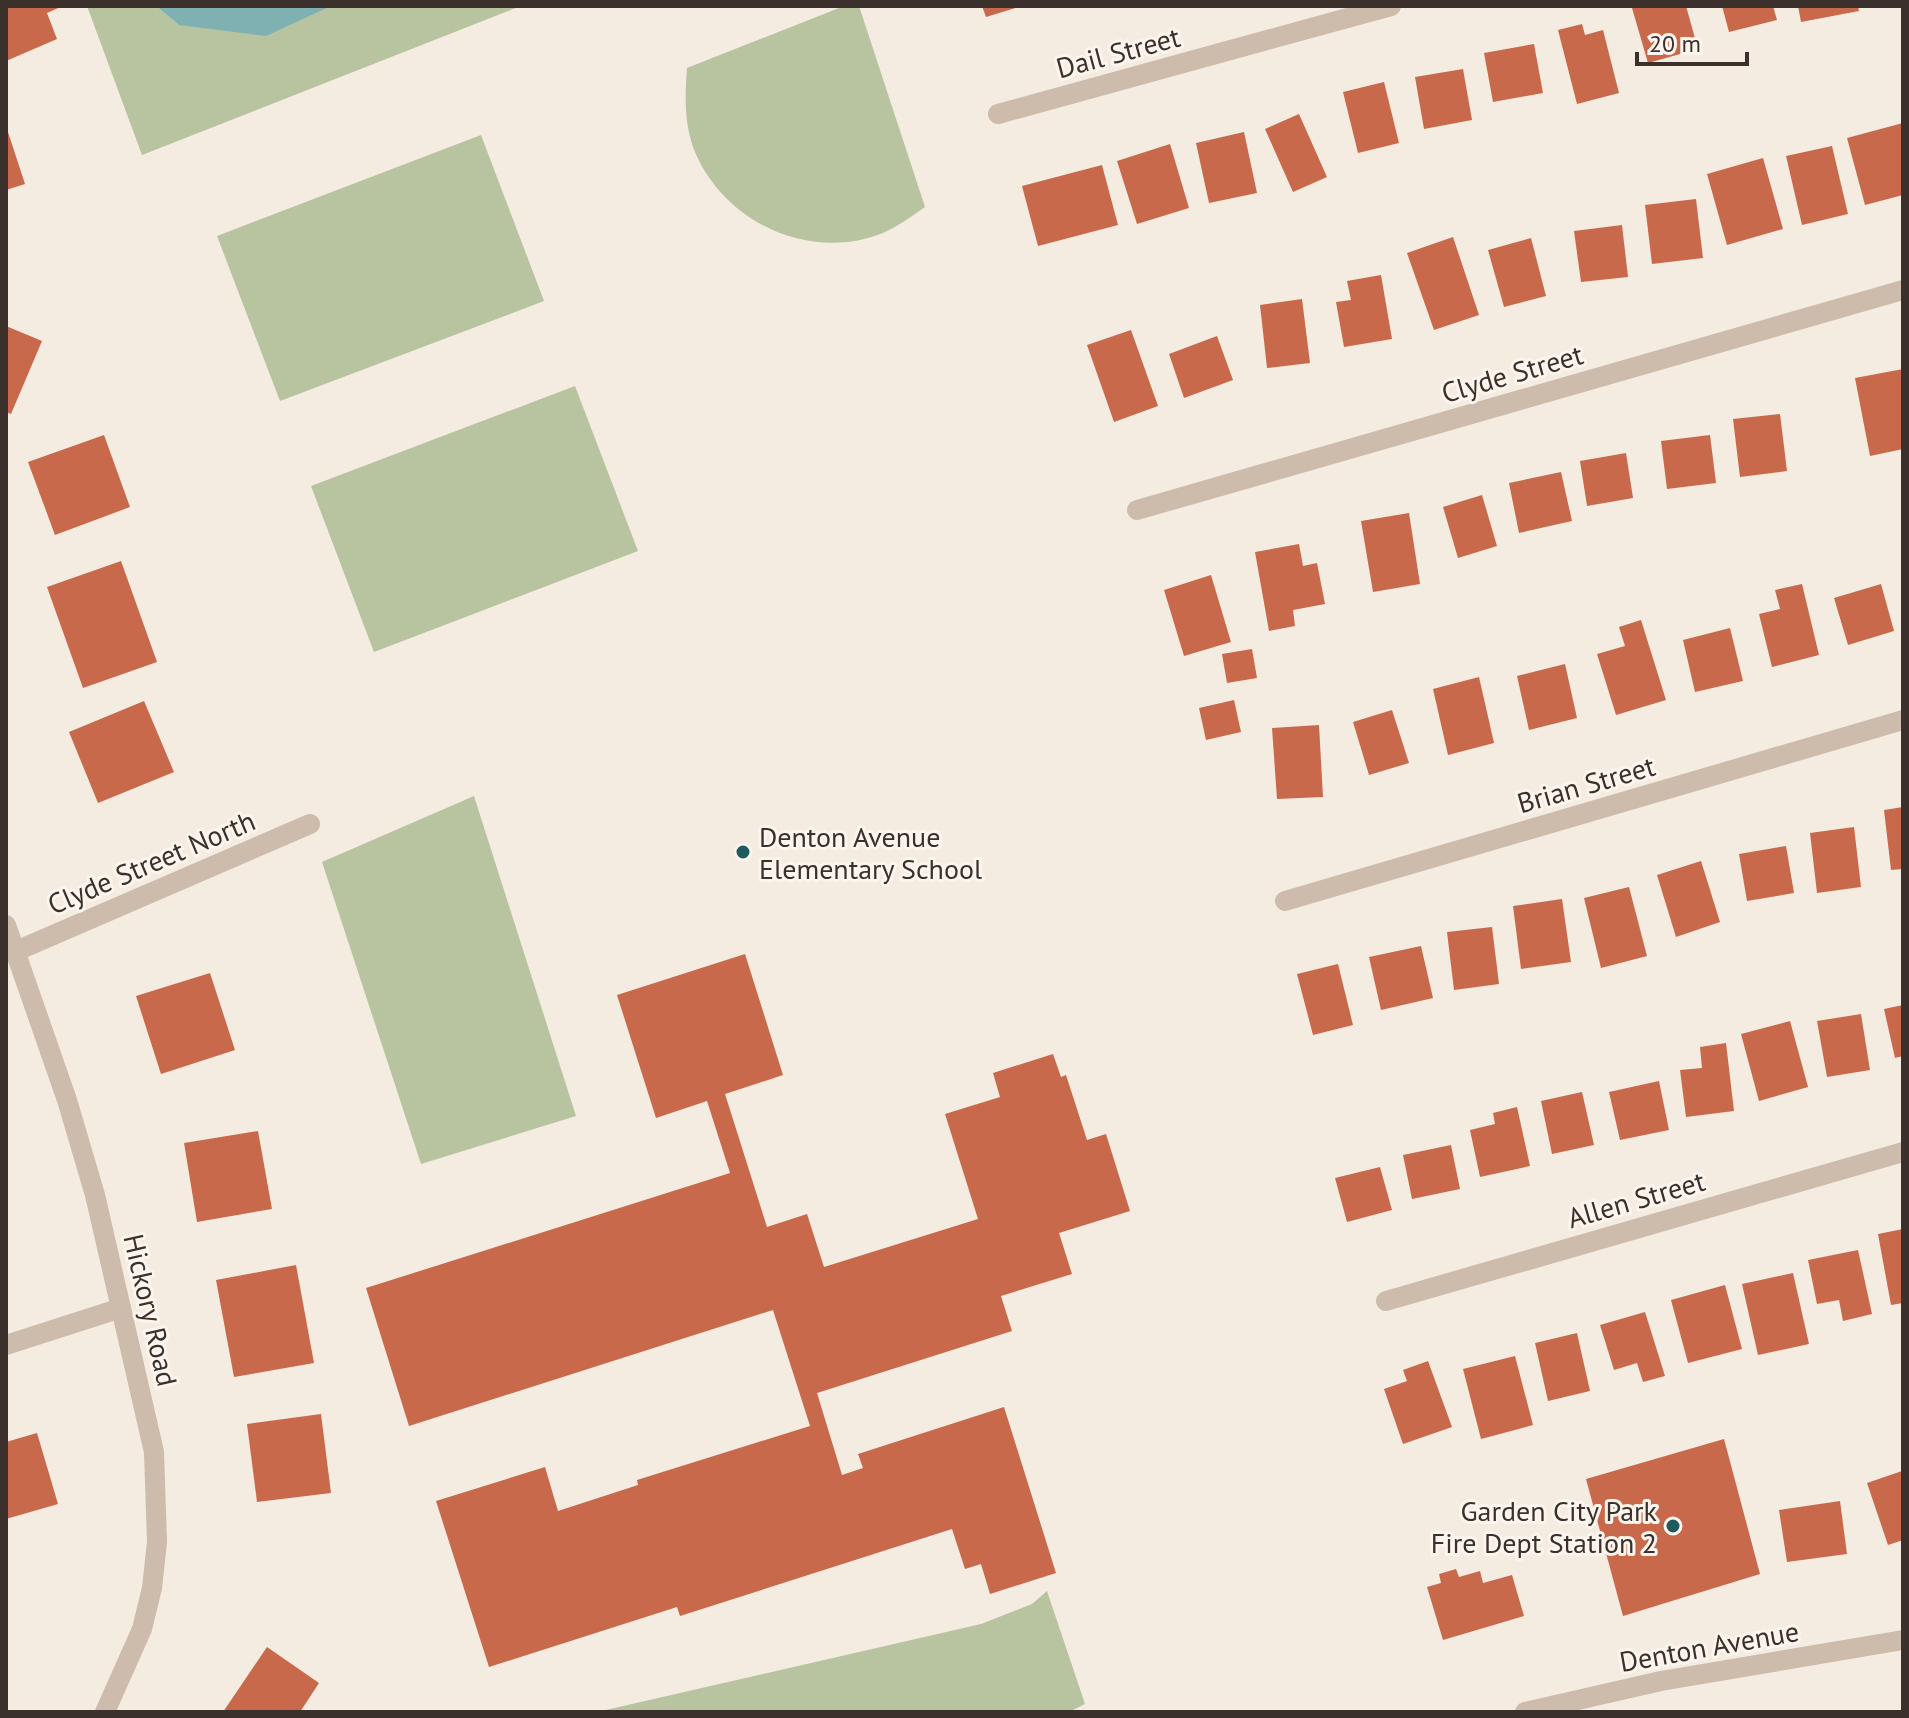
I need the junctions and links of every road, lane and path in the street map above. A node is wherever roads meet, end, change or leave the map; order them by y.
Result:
1 (1391, 6) edge
2 (998, 114) dead end
3 (1903, 290) edge
4 (1137, 510) dead end
5 (1903, 720) edge
6 (310, 824) dead end
7 (1285, 901) dead end
8 (6, 925) edge
9 (14, 952) junction
10 (1903, 1152) edge
11 (1386, 1301) dead end
12 (121, 1308) junction
13 (6, 1345) edge
14 (1903, 1640) edge
15 (105, 1712) edge
16 (1525, 1712) edge

1 - 2 street, Dail Street
3 - 4 street, Clyde Street
5 - 7 street, Brian Street
6 - 9 street, Clyde Street North
8 - 9 street, Hickory Road
9 - 12 street, Hickory Road
10 - 11 street, Allen Street
12 - 13 street
12 - 15 street, Hickory Road
14 - 16 street, Denton Avenue

